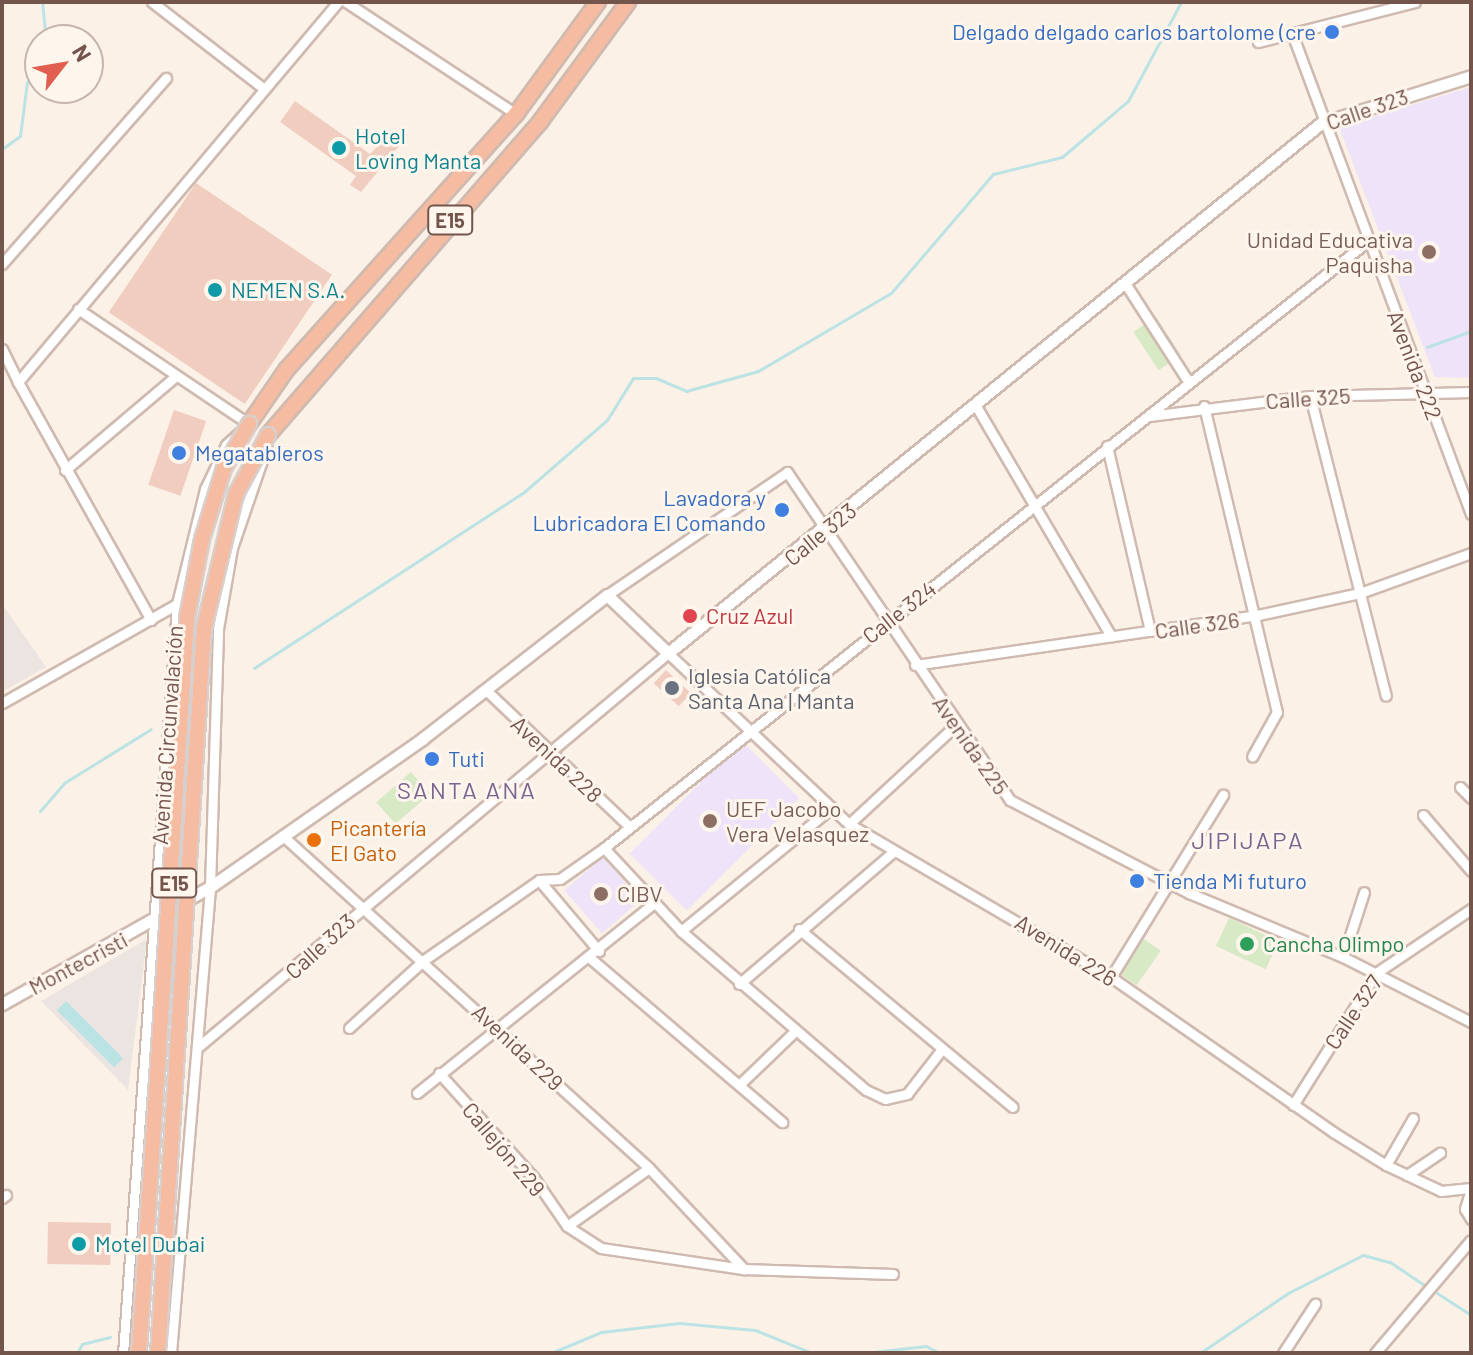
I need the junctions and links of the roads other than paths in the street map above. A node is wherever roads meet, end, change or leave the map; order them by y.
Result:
1 (152, 2) edge
2 (338, 2) edge
3 (346, 2) edge
4 (598, 2) edge
5 (628, 2) edge
6 (1415, 2) edge
7 (1293, 36) junction
8 (1258, 42) dead end
9 (1471, 76) edge
10 (166, 78) dead end
11 (264, 89) junction
12 (516, 114) junction
13 (1321, 123) junction
14 (496, 137) junction
15 (513, 151) junction
16 (1368, 241) junction
17 (2, 264) edge
18 (1125, 283) junction
19 (78, 309) junction
20 (2, 349) edge
21 (176, 376) junction
22 (1188, 381) junction
23 (18, 382) junction
24 (1424, 392) junction
25 (1471, 392) edge
26 (1310, 396) junction
27 (976, 406) junction
28 (1204, 406) junction
29 (1145, 416) junction
30 (249, 424) junction
31 (268, 435) junction
32 (1107, 446) junction
33 (65, 470) junction
34 (1037, 503) junction
35 (1471, 514) edge
36 (826, 530) junction
37 (1471, 553) edge
38 (1360, 593) junction
39 (607, 595) junction
40 (177, 604) junction
41 (1258, 615) junction
42 (151, 620) junction
43 (887, 622) junction
44 (1150, 631) junction
45 (1111, 636) junction
46 (668, 653) junction
47 (915, 665) junction
48 (486, 690) junction
49 (1386, 696) dead end
50 (2, 703) edge
51 (955, 726) junction
52 (747, 733) junction
53 (549, 754) junction
54 (1252, 757) dead end
55 (1460, 787) dead end
56 (1223, 795) dead end
57 (1471, 798) edge
58 (830, 809) junction
59 (1423, 815) dead end
60 (849, 824) junction
61 (629, 826) junction
62 (283, 836) junction
63 (604, 848) junction
64 (893, 852) junction
65 (1471, 871) edge
66 (539, 880) junction
67 (1170, 884) junction
68 (210, 887) junction
69 (1364, 892) dead end
70 (655, 902) junction
71 (365, 905) junction
72 (1471, 909) edge
73 (154, 922) junction
74 (799, 929) junction
75 (681, 931) junction
76 (599, 951) junction
77 (1343, 957) junction
78 (590, 958) junction
79 (424, 960) junction
80 (1376, 973) junction
81 (1111, 977) junction
82 (739, 984) junction
83 (2, 1004) edge
84 (1471, 1022) edge
85 (497, 1027) junction
86 (349, 1028) dead end
87 (794, 1032) junction
88 (198, 1047) junction
89 (942, 1049) junction
90 (439, 1073) junction
91 (740, 1084) junction
92 (417, 1093) dead end
93 (1293, 1105) junction
94 (1013, 1107) dead end
95 (1413, 1118) dead end
96 (782, 1122) dead end
97 (1440, 1153) dead end
98 (1386, 1165) junction
99 (649, 1168) junction
100 (1407, 1175) junction
101 (1471, 1188) edge
102 (1471, 1219) edge
103 (567, 1226) junction
104 (1471, 1240) edge
105 (744, 1269) junction
106 (893, 1274) dead end
107 (1315, 1304) dead end
108 (123, 1353) edge
109 (139, 1353) edge
110 (158, 1353) edge
111 (171, 1353) edge
112 (1283, 1353) edge
113 (1375, 1353) edge

1 - 11 street
2 - 11 street
3 - 12 street
4 - 12 highway, Avenida Circunvalación / E15
5 - 15 highway, Avenida Circunvalación / E15
6 - 7 street
7 - 8 street
7 - 13 street, Avenida 222
9 - 13 street, Calle 323
10 - 17 street
11 - 19 street
12 - 14 highway, Avenida Circunvalación / E15
13 - 16 street, Avenida 222
13 - 18 street, Calle 323
14 - 15 highway
14 - 30 highway, Avenida Circunvalación / E15
15 - 31 highway, Avenida Circunvalación / E15
16 - 22 street, Calle 324
16 - 24 street, Avenida 222
18 - 22 street
18 - 27 street, Calle 323
19 - 21 street
19 - 23 street
20 - 23 street
21 - 30 street
21 - 33 street
22 - 29 street, Calle 324
23 - 33 street
24 - 25 street, Calle 325
24 - 26 street, Calle 325
24 - 35 street, Avenida 222
26 - 28 street, Calle 325
26 - 38 street
27 - 34 street
27 - 36 street, Calle 323
28 - 29 street, Calle 325
28 - 41 street
29 - 32 street, Calle 324
30 - 40 street, Avenida Circunvalación / E15
30 - 109 highway, Avenida Circunvalación / E15, bridge
31 - 68 street, Avenida Circunvalación / E15
31 - 110 highway, Avenida Circunvalación / E15, bridge
32 - 34 street, Calle 324
32 - 44 street
33 - 42 street
34 - 43 street, Calle 324
34 - 45 street
36 - 39 street, Avenida 225
36 - 43 street, Avenida 225
36 - 46 street, Calle 323
37 - 38 street, Calle 326
38 - 41 street, Calle 326
38 - 49 street
39 - 46 street
39 - 48 street, Montecristi
40 - 42 street
40 - 73 street, Avenida Circunvalación / E15
41 - 44 street, Calle 326
41 - 54 street
42 - 50 street
43 - 47 street, Avenida 225
43 - 52 street, Calle 324
44 - 45 street, Calle 326
45 - 47 street, Calle 326
46 - 52 street, Avenida 226
46 - 53 street, Calle 323
47 - 51 street, Avenida 225
48 - 53 street, Avenida 228
48 - 62 street, Montecristi
51 - 60 street
51 - 67 street, Avenida 225
52 - 58 street, Avenida 226
52 - 61 street, Calle 324
53 - 61 street, Avenida 228
53 - 71 street, Calle 323
55 - 57 street
56 - 67 street
58 - 60 street, Avenida 226
58 - 75 street
59 - 65 street
60 - 64 street, Avenida 226
61 - 63 street, Calle 324
62 - 68 street, Montecristi
62 - 71 street, Avenida 229
63 - 66 street, Calle 324
63 - 70 street
64 - 74 street
64 - 81 street, Avenida 226
66 - 76 street
66 - 79 street, Calle 324
67 - 77 street, Avenida 225
67 - 81 street
68 - 73 street, Montecristi
68 - 88 street, Avenida Circunvalación / E15
69 - 77 street
70 - 75 street
70 - 76 street
71 - 79 street, Avenida 229
71 - 88 street, Calle 323
72 - 80 street, Calle 327
73 - 83 street, Montecristi
73 - 108 street, Avenida Circunvalación / E15
74 - 82 street
74 - 89 street
75 - 82 street
76 - 78 street
77 - 80 street, Avenida 225
78 - 85 street
78 - 91 street
79 - 85 street, Avenida 229
79 - 86 street, Calle 324
80 - 84 street, Avenida 225
80 - 93 street, Calle 327
81 - 93 street, Avenida 226
82 - 87 street
85 - 90 street
85 - 99 street, Avenida 229
87 - 89 street
87 - 91 street
88 - 111 street, Avenida Circunvalación / E15
89 - 94 street
90 - 92 street
90 - 103 street, Callejón 229
91 - 96 street
93 - 98 street, Avenida 226
95 - 98 street
97 - 100 street
98 - 100 street, Avenida 226
99 - 103 street
99 - 105 street, Avenida 229
100 - 101 street, Avenida 226
101 - 102 street
103 - 105 street
104 - 113 street
105 - 106 street
107 - 112 street

